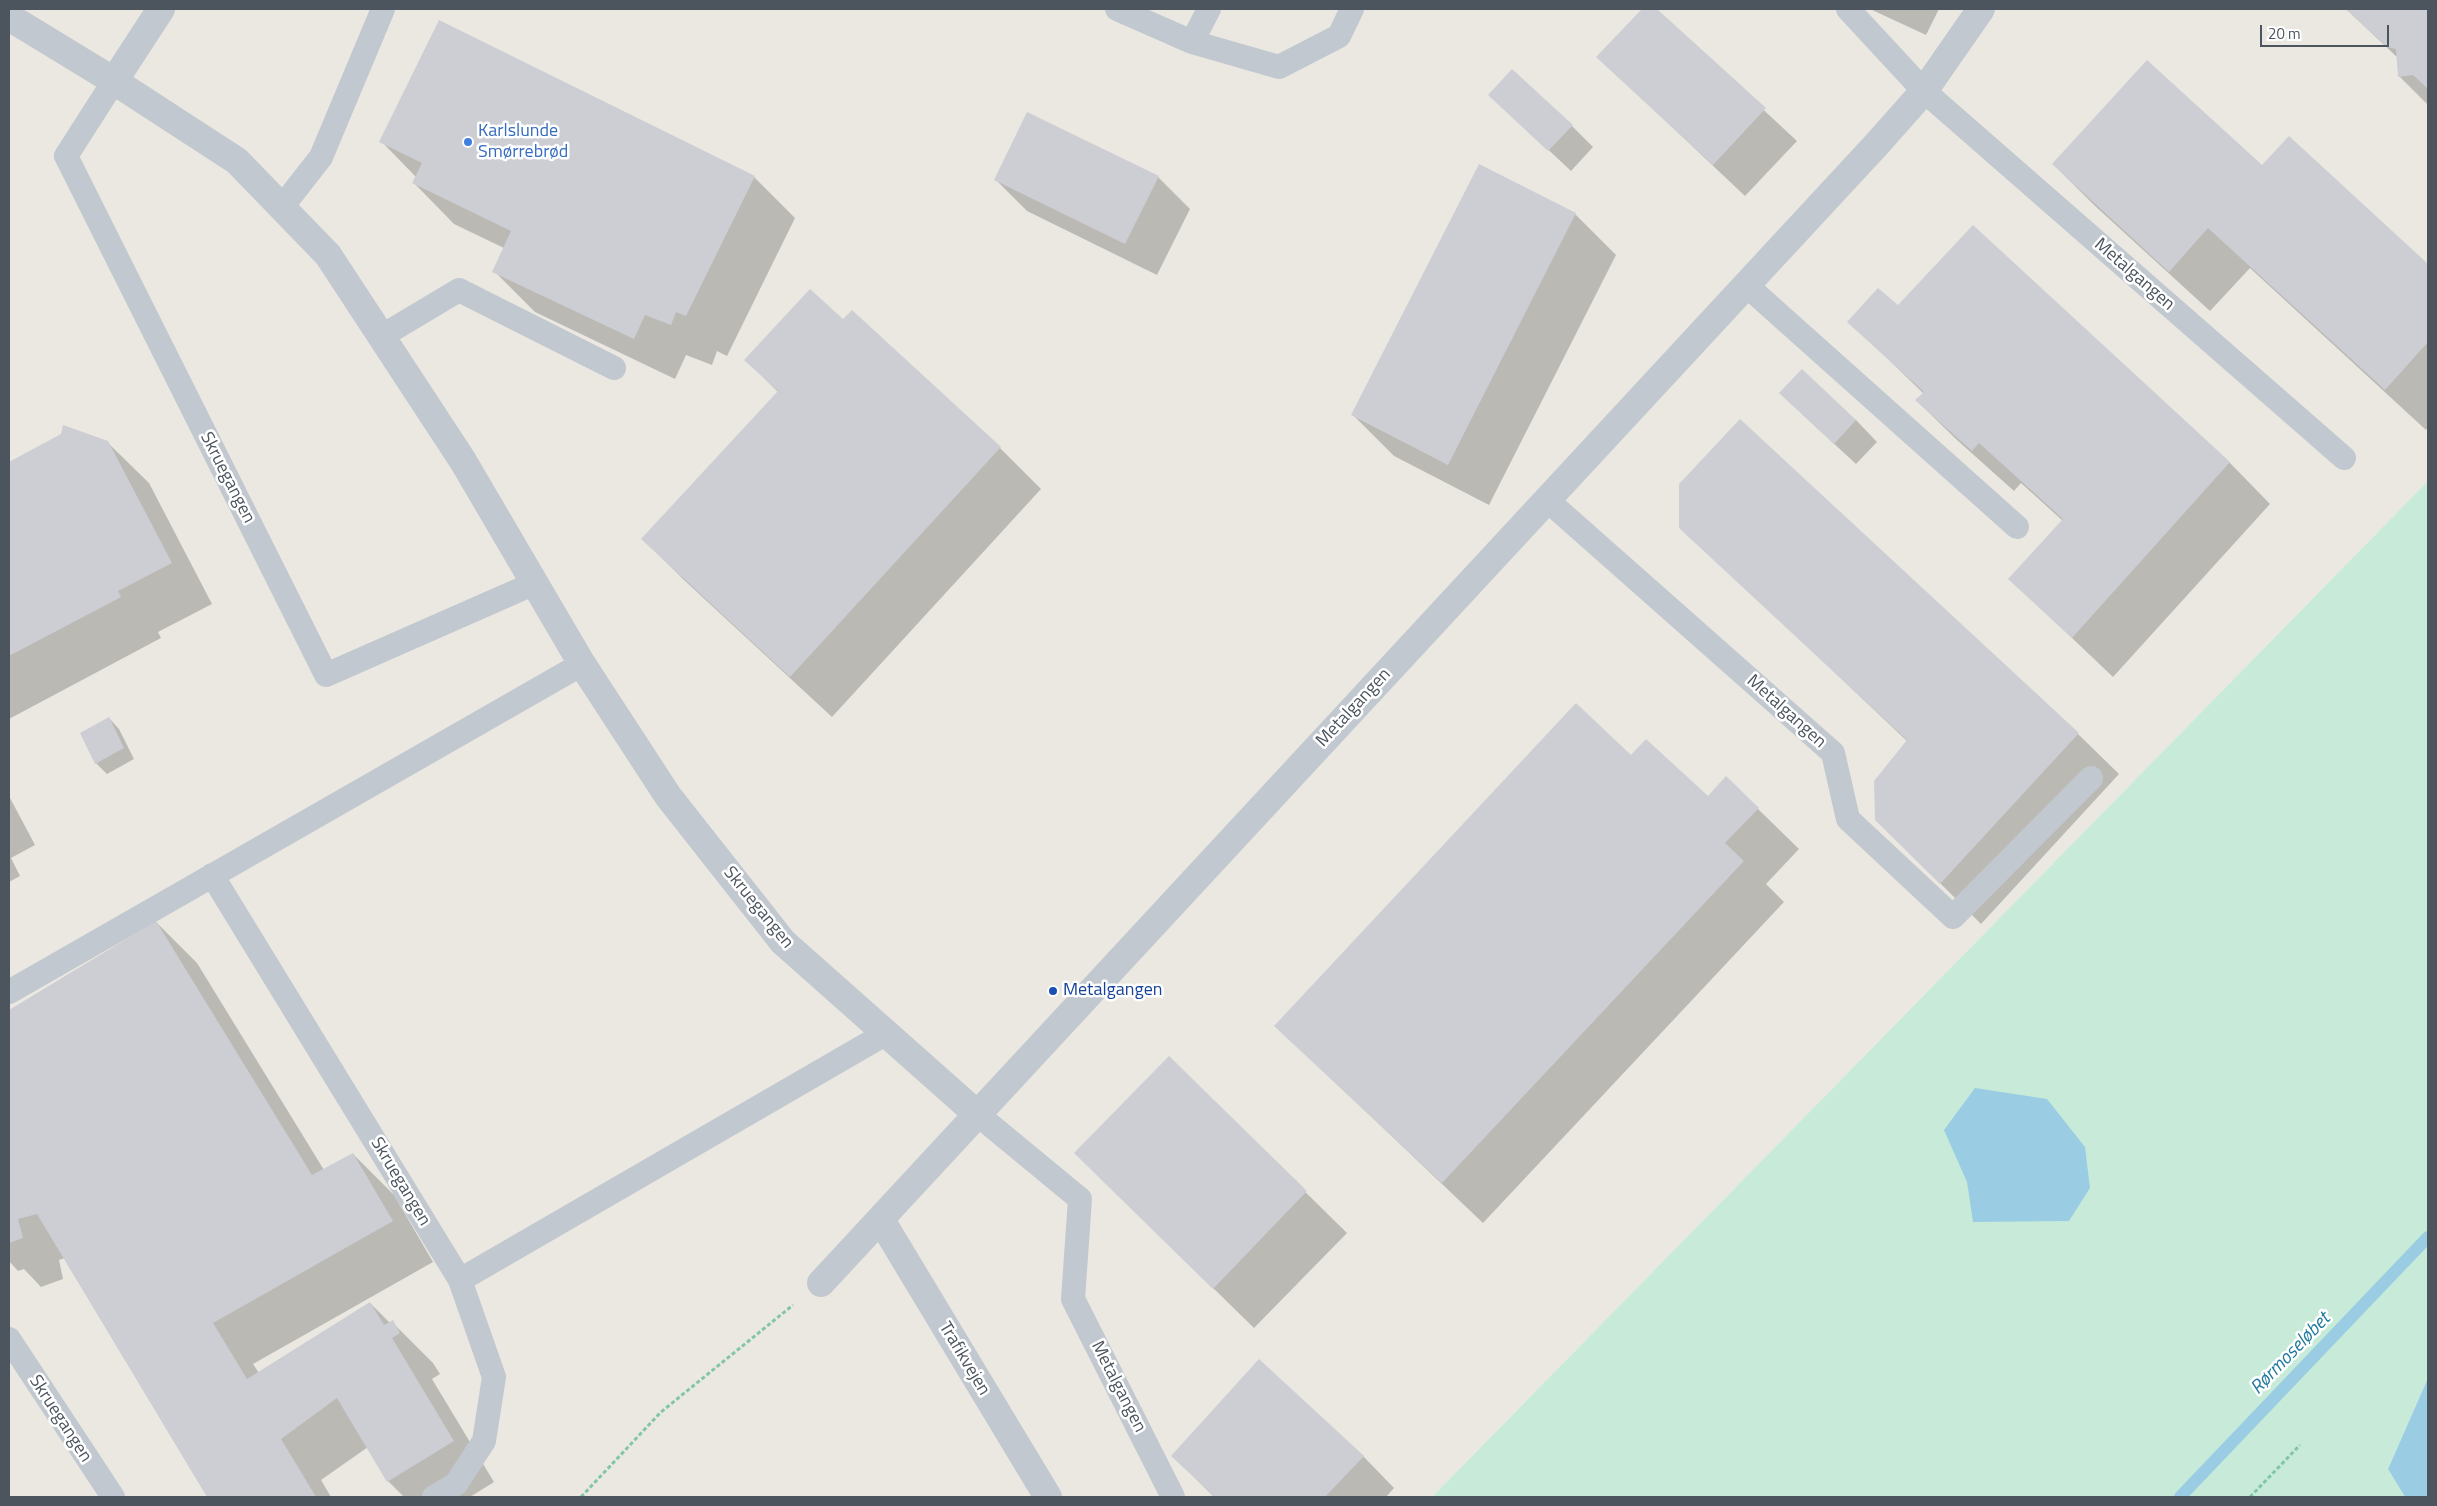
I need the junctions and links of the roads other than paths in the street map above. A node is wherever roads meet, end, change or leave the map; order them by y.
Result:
1 (161, 9) edge
2 (383, 9) edge
3 (1117, 9) edge
4 (1209, 9) edge
5 (1352, 9) edge
6 (1848, 9) edge
7 (1981, 9) edge
8 (9, 17) edge
9 (1192, 42) junction
10 (114, 81) junction
11 (1924, 91) junction
12 (282, 207) junction
13 (1746, 285) junction
14 (382, 336) junction
15 (614, 368) dead end
16 (2344, 458) dead end
17 (1547, 500) junction
18 (2017, 528) dead end
19 (534, 583) junction
20 (582, 664) junction
21 (2091, 778) dead end
22 (212, 875) junction
23 (9, 992) edge
24 (884, 1034) junction
25 (977, 1114) junction
26 (881, 1220) junction
27 (460, 1280) junction
28 (821, 1282) road end
29 (9, 1339) edge
30 (113, 1497) edge
31 (434, 1497) edge
32 (1048, 1497) edge
33 (1173, 1497) edge

1 - 10 street
2 - 12 lane
3 - 9 lane
4 - 9 lane
5 - 9 lane
6 - 11 lane, Metalgangen
7 - 11 street, Metalgangen
8 - 10 street, Skruegangen
10 - 12 street, Skruegangen
10 - 19 lane, Skruegangen
11 - 13 street, Metalgangen
11 - 16 lane, Metalgangen
12 - 14 street, Skruegangen
13 - 17 street, Metalgangen
13 - 18 lane
14 - 15 lane
14 - 19 street, Skruegangen
17 - 21 lane, Metalgangen
17 - 25 street, Metalgangen
19 - 20 street, Skruegangen
20 - 22 lane
20 - 24 street, Skruegangen
22 - 23 lane
22 - 27 lane, Skruegangen
24 - 25 street, Skruegangen
24 - 27 lane
25 - 26 street, Metalgangen
25 - 33 lane, Metalgangen
26 - 28 street, Metalgangen
26 - 32 street, Trafikvejen
27 - 31 lane, Skruegangen
29 - 30 lane, Skruegangen

